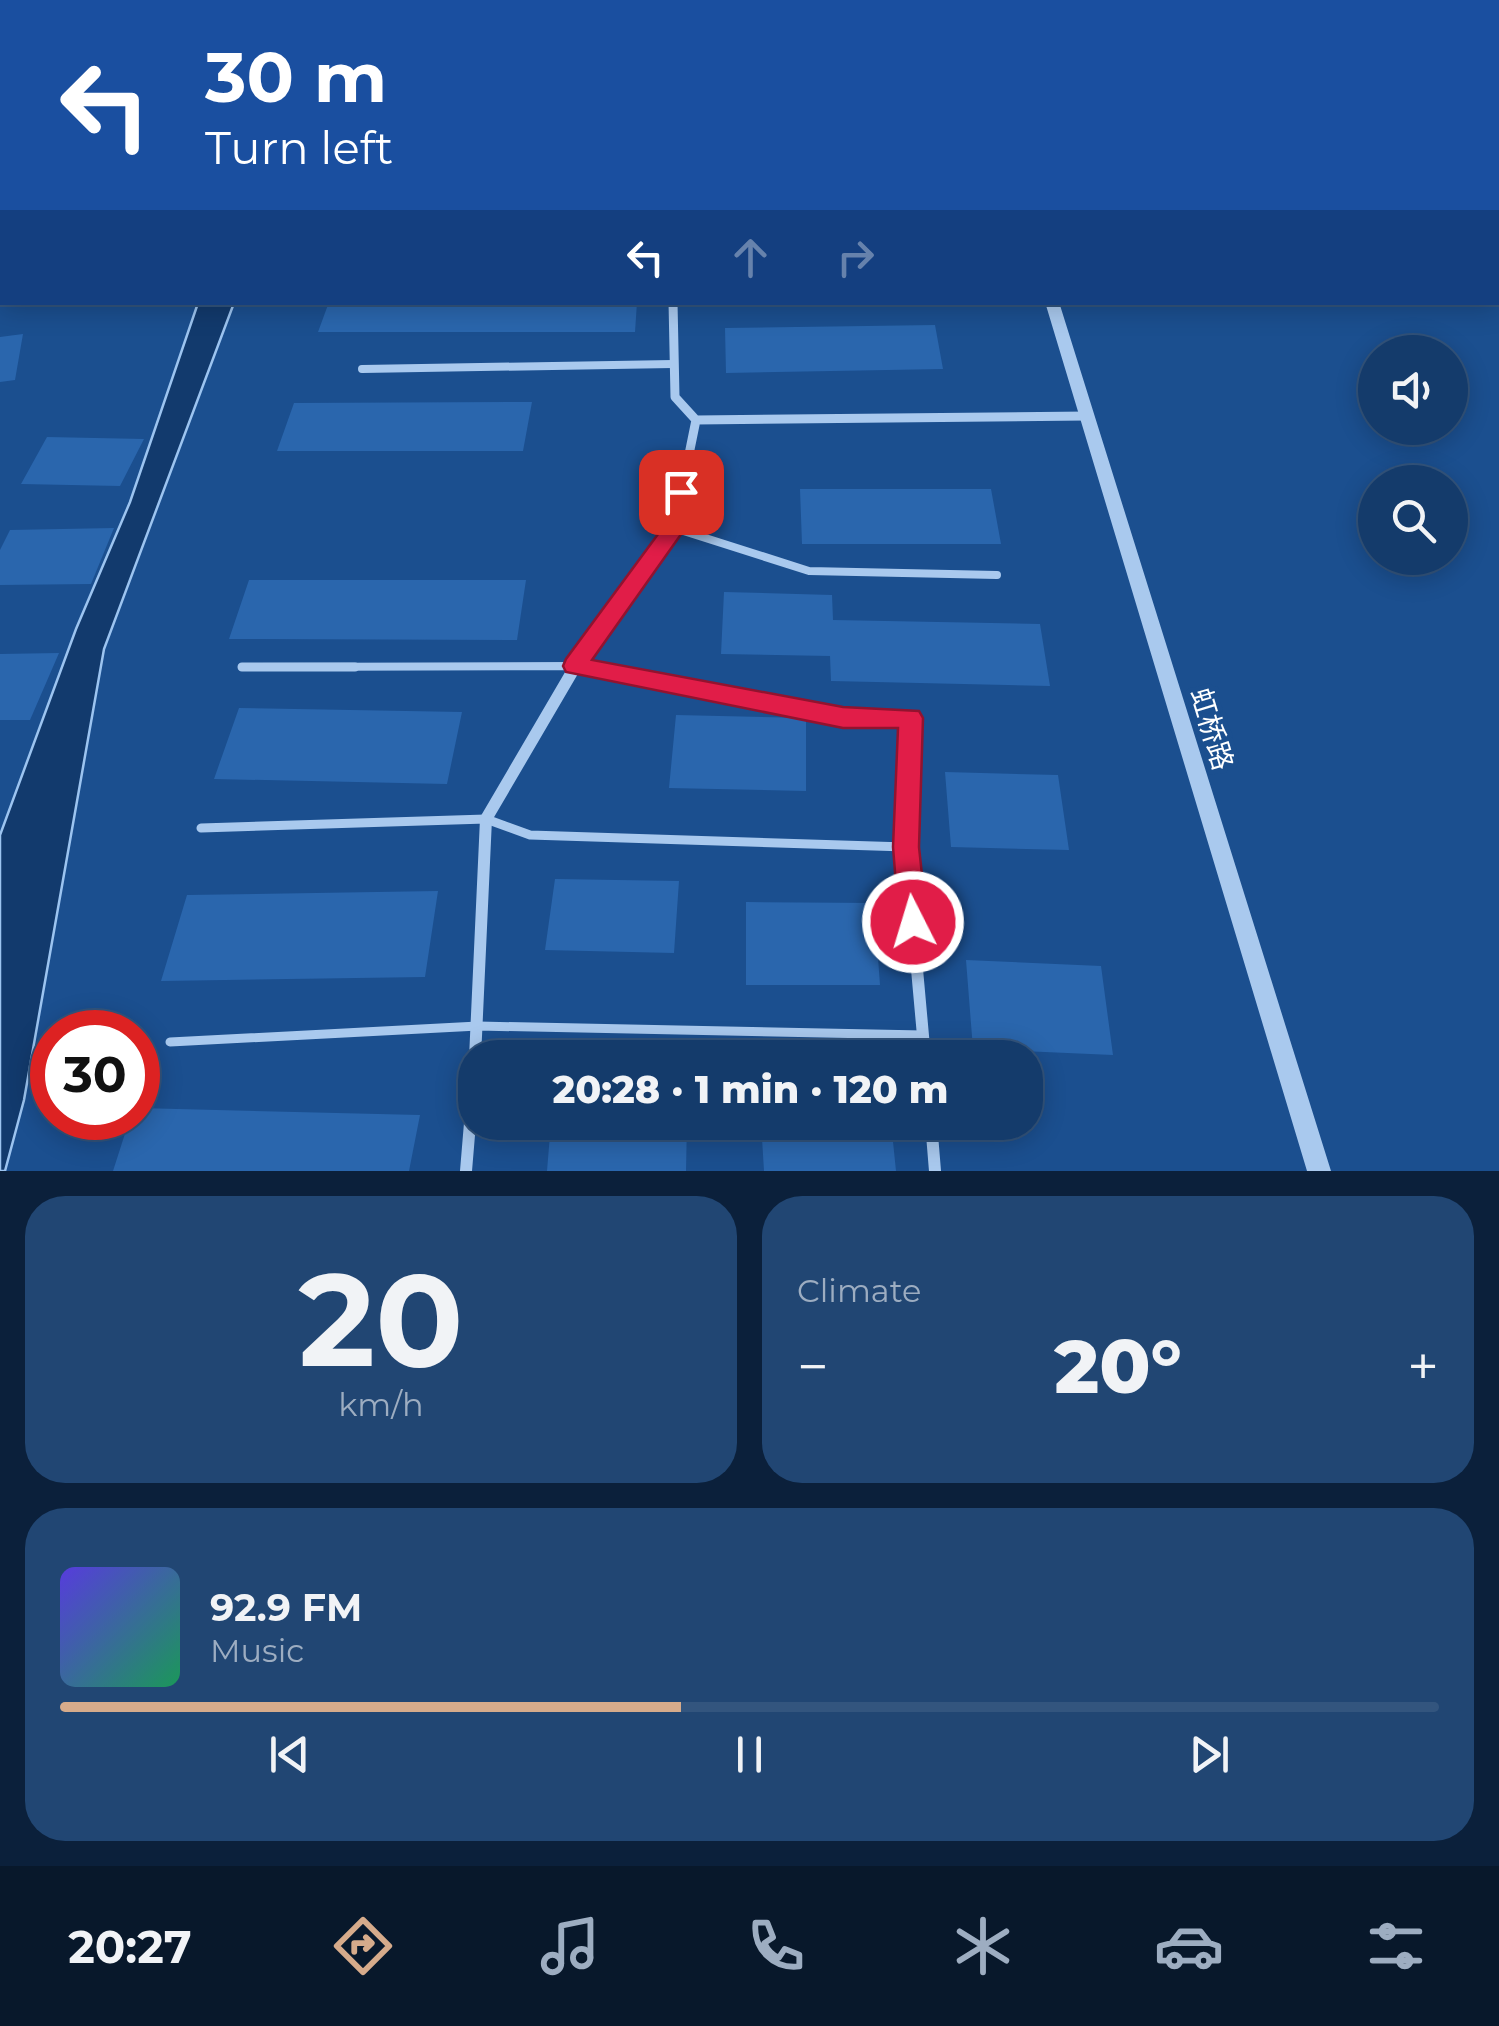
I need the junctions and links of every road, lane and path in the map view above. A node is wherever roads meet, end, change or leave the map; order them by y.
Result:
1 (673, 305) edge
2 (1053, 305) edge
3 (673, 364) junction
4 (362, 369) dead end
5 (1087, 416) junction
6 (696, 420) junction
7 (674, 528) junction
8 (997, 575) dead end
9 (575, 666) junction
10 (242, 667) dead end
11 (910, 718) joint
12 (486, 819) junction
13 (201, 828) dead end
14 (906, 847) junction
15 (478, 1026) junction
16 (923, 1036) junction
17 (477, 1040) edge
18 (923, 1040) edge
19 (170, 1042) dead end
20 (469, 1140) edge
21 (932, 1140) edge
22 (466, 1171) edge
23 (935, 1171) edge
24 (1319, 1171) edge

1 - 3 street
2 - 5 street, 虹桥路
3 - 4 lane
3 - 6 street
5 - 6 street
5 - 24 street, 虹桥路
6 - 7 street
7 - 8 lane
7 - 9 street
9 - 10 lane
9 - 11 lane
9 - 12 street
11 - 14 street
12 - 13 lane
12 - 14 lane
12 - 15 street
14 - 16 street
15 - 16 lane
15 - 17 street
15 - 19 lane
16 - 18 street
20 - 22 street
21 - 23 street

